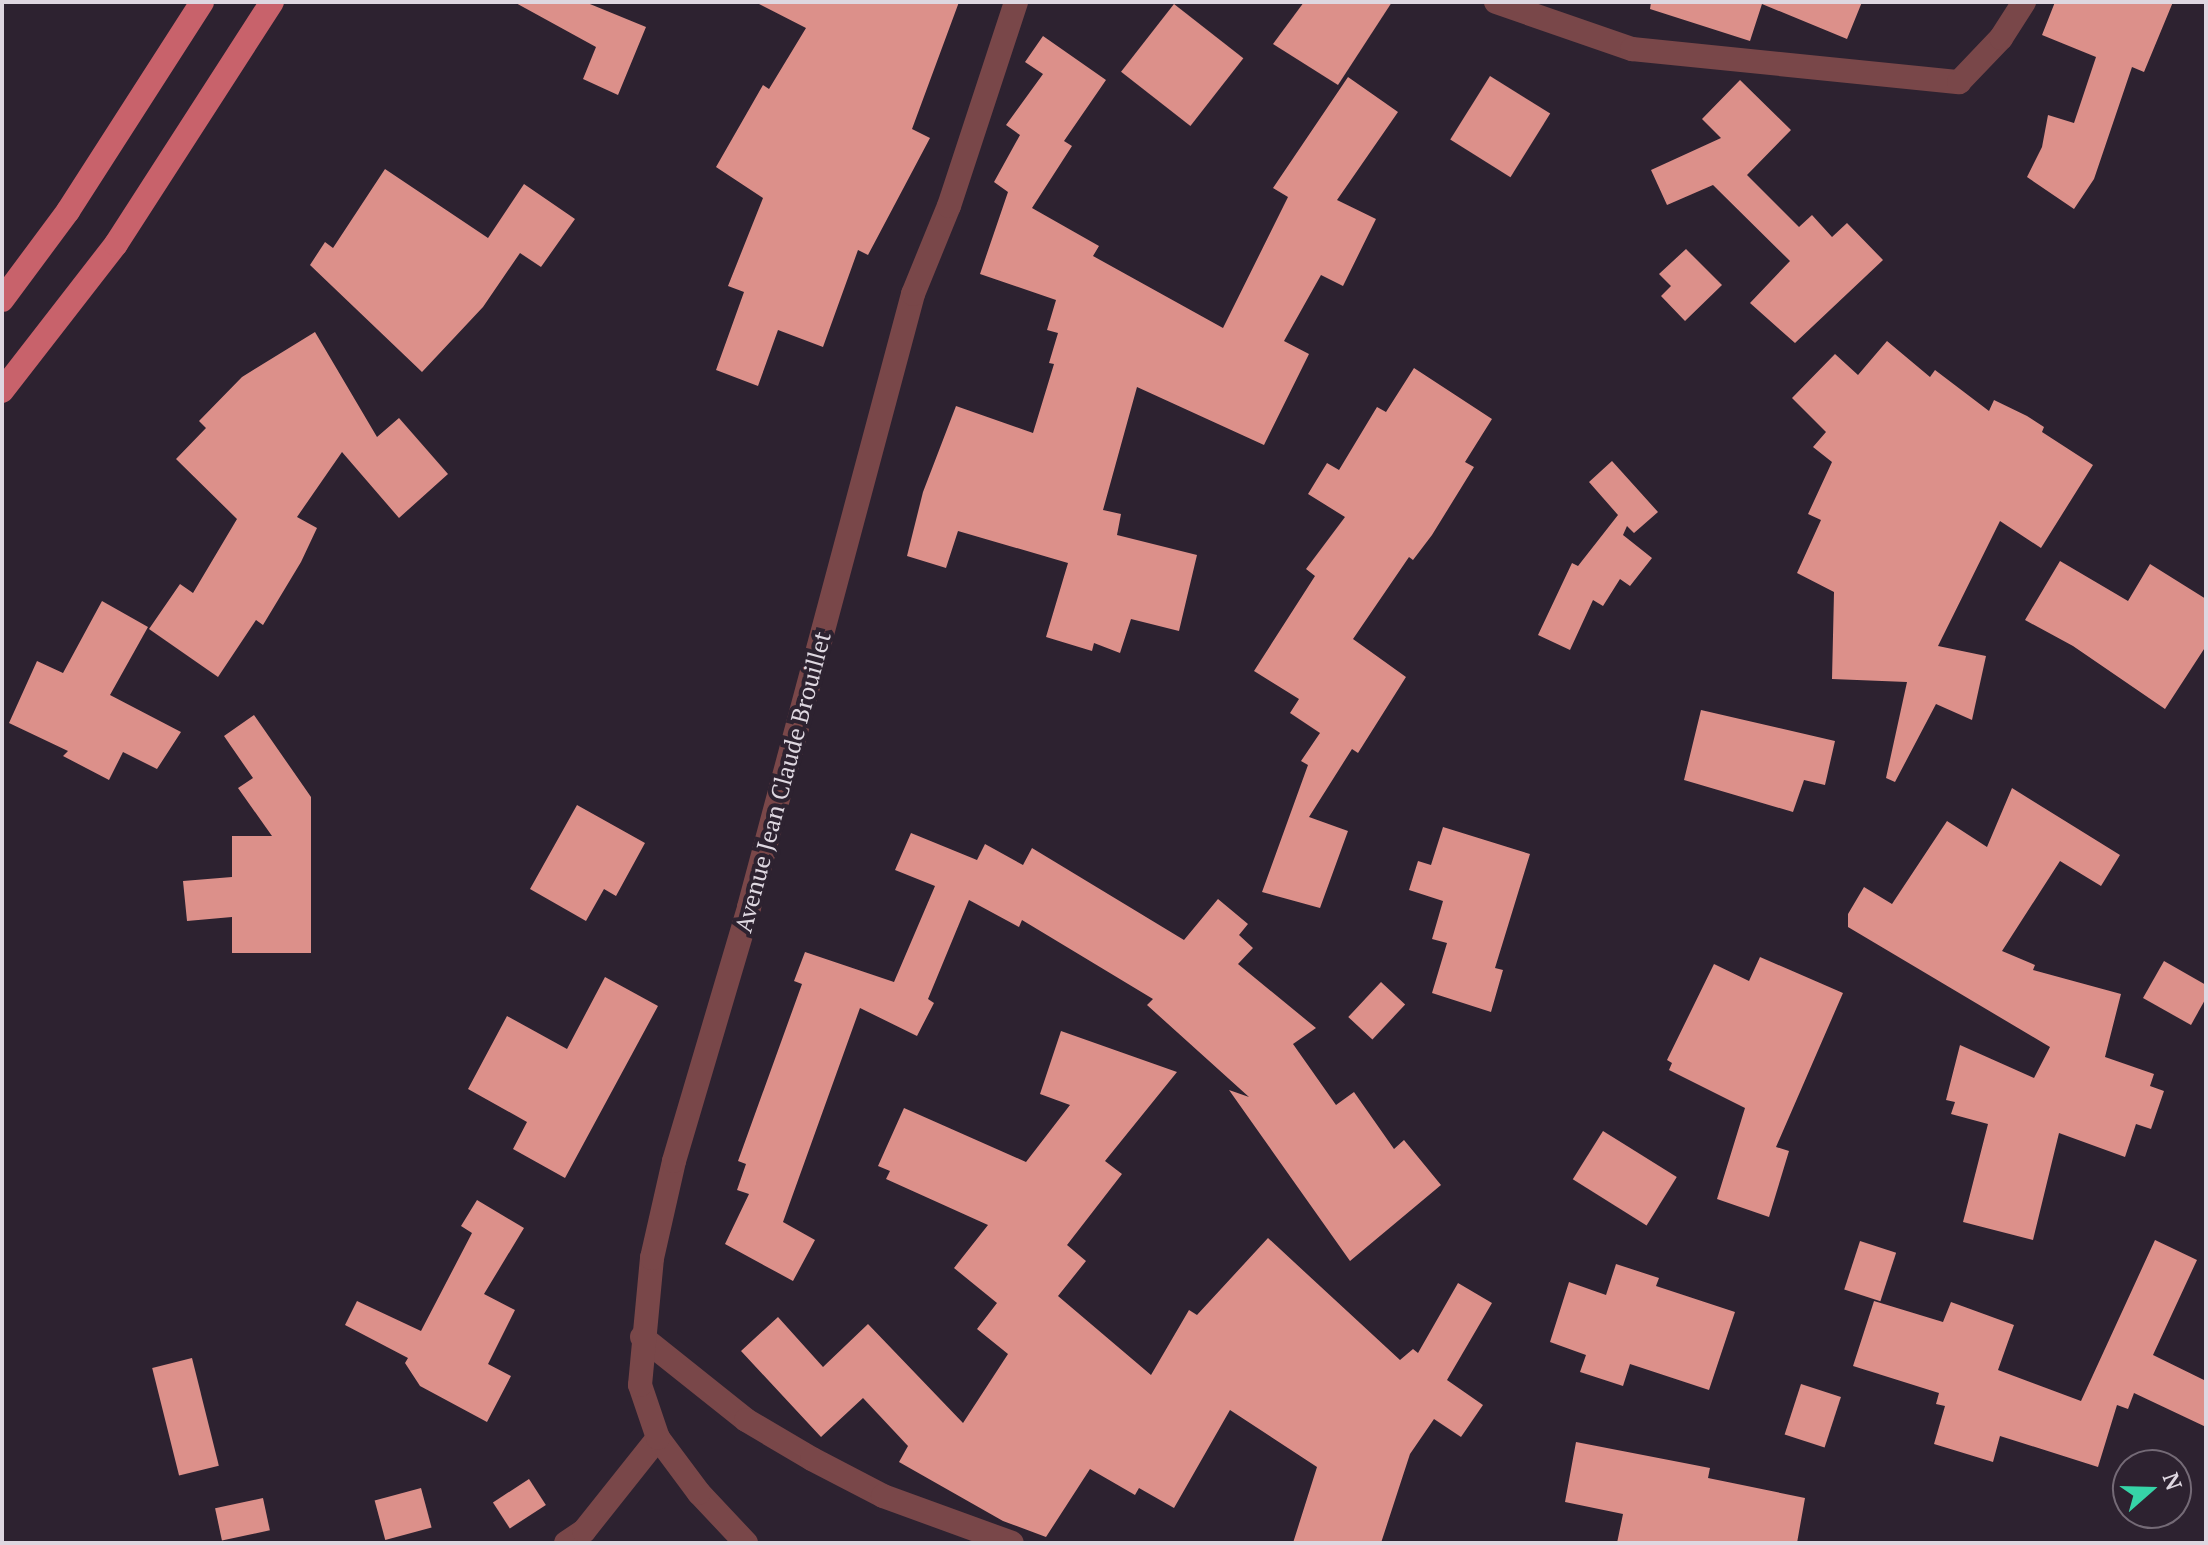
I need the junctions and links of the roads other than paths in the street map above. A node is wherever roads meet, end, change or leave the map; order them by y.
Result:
1 (202, 2) edge
2 (272, 2) edge
3 (1016, 2) edge
4 (1496, 2) edge
5 (2024, 2) edge
6 (2, 300) edge
7 (2, 391) edge
8 (642, 1337) junction
9 (658, 1438) junction
10 (566, 1543) edge
11 (746, 1543) edge
12 (1012, 1543) edge

1 - 6 main road
2 - 7 main road
3 - 8 street, Avenue Jean Claude Brouillet
4 - 5 street
8 - 9 street, Avenue Jean Claude Brouillet
8 - 12 street
9 - 10 street
9 - 11 street, Avenue Jean Claude Brouillet

